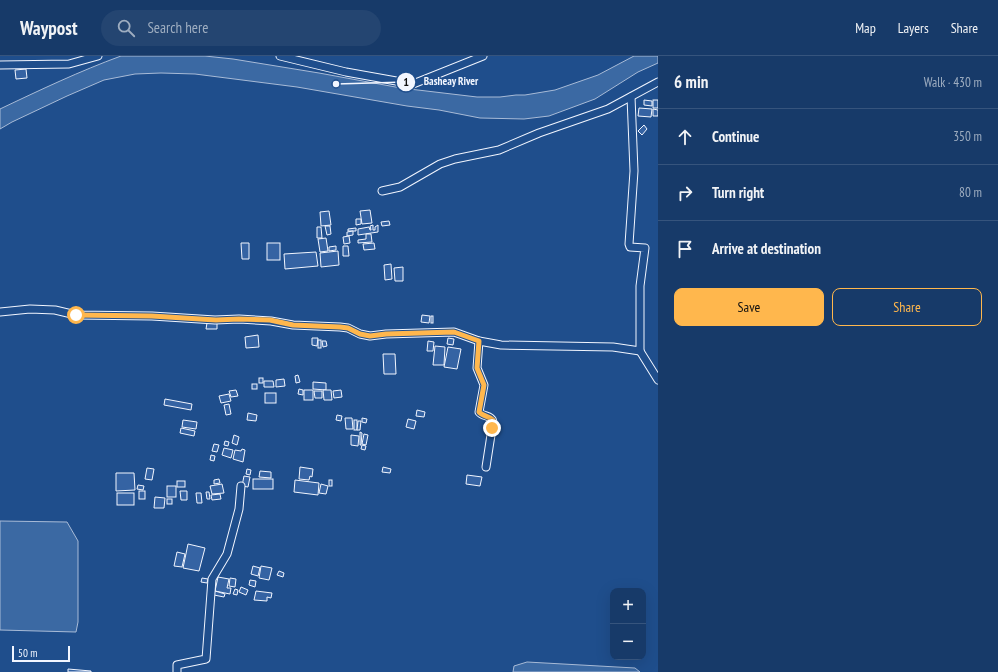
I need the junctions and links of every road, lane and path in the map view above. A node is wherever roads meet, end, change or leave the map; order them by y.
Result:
1 (98, 56) edge
2 (280, 56) edge
3 (483, 56) edge
4 (0, 65) edge
5 (658, 82) edge
6 (631, 97) junction
7 (382, 191) dead end
8 (0, 312) edge
9 (479, 341) junction
10 (640, 351) junction
11 (658, 380) edge
12 (486, 467) dead end
13 (241, 486) dead end
14 (176, 672) edge

1 - 4 street
2 - 3 street
5 - 6 street
6 - 7 street
6 - 10 street
8 - 9 street
9 - 10 street
9 - 12 street
10 - 11 street
13 - 14 street

